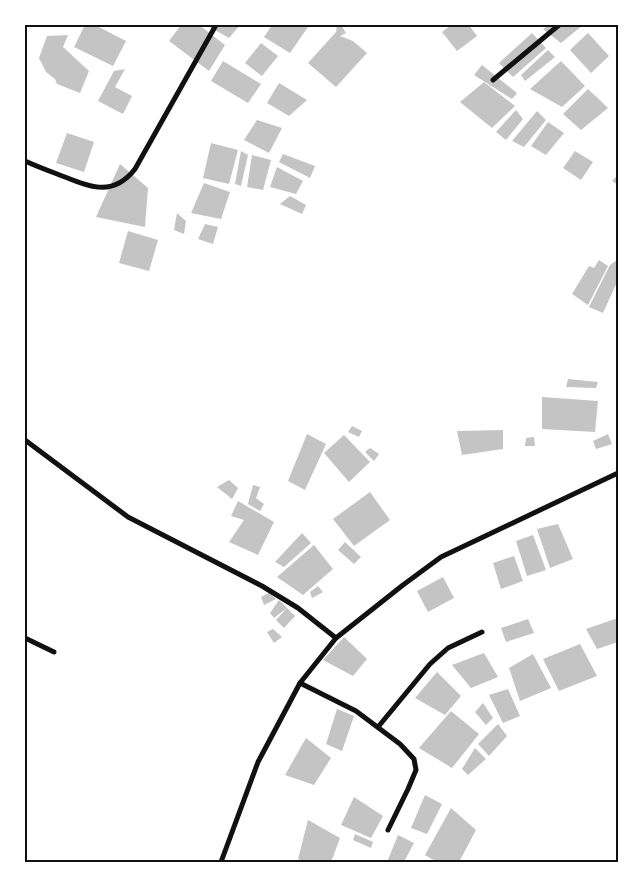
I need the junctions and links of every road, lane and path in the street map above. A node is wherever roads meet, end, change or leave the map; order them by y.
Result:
1 (216, 25) edge
2 (559, 25) edge
3 (493, 80) dead end
4 (25, 161) edge
5 (25, 440) edge
6 (618, 473) edge
7 (482, 632) dead end
8 (25, 638) edge
9 (336, 638) junction
10 (54, 652) dead end
11 (300, 683) junction
12 (378, 727) junction
13 (388, 830) dead end
14 (221, 862) edge

1 - 4 street
2 - 3 street
5 - 9 street
6 - 9 street
7 - 12 street
8 - 10 street
9 - 11 street
11 - 12 street
11 - 14 street
12 - 13 street

